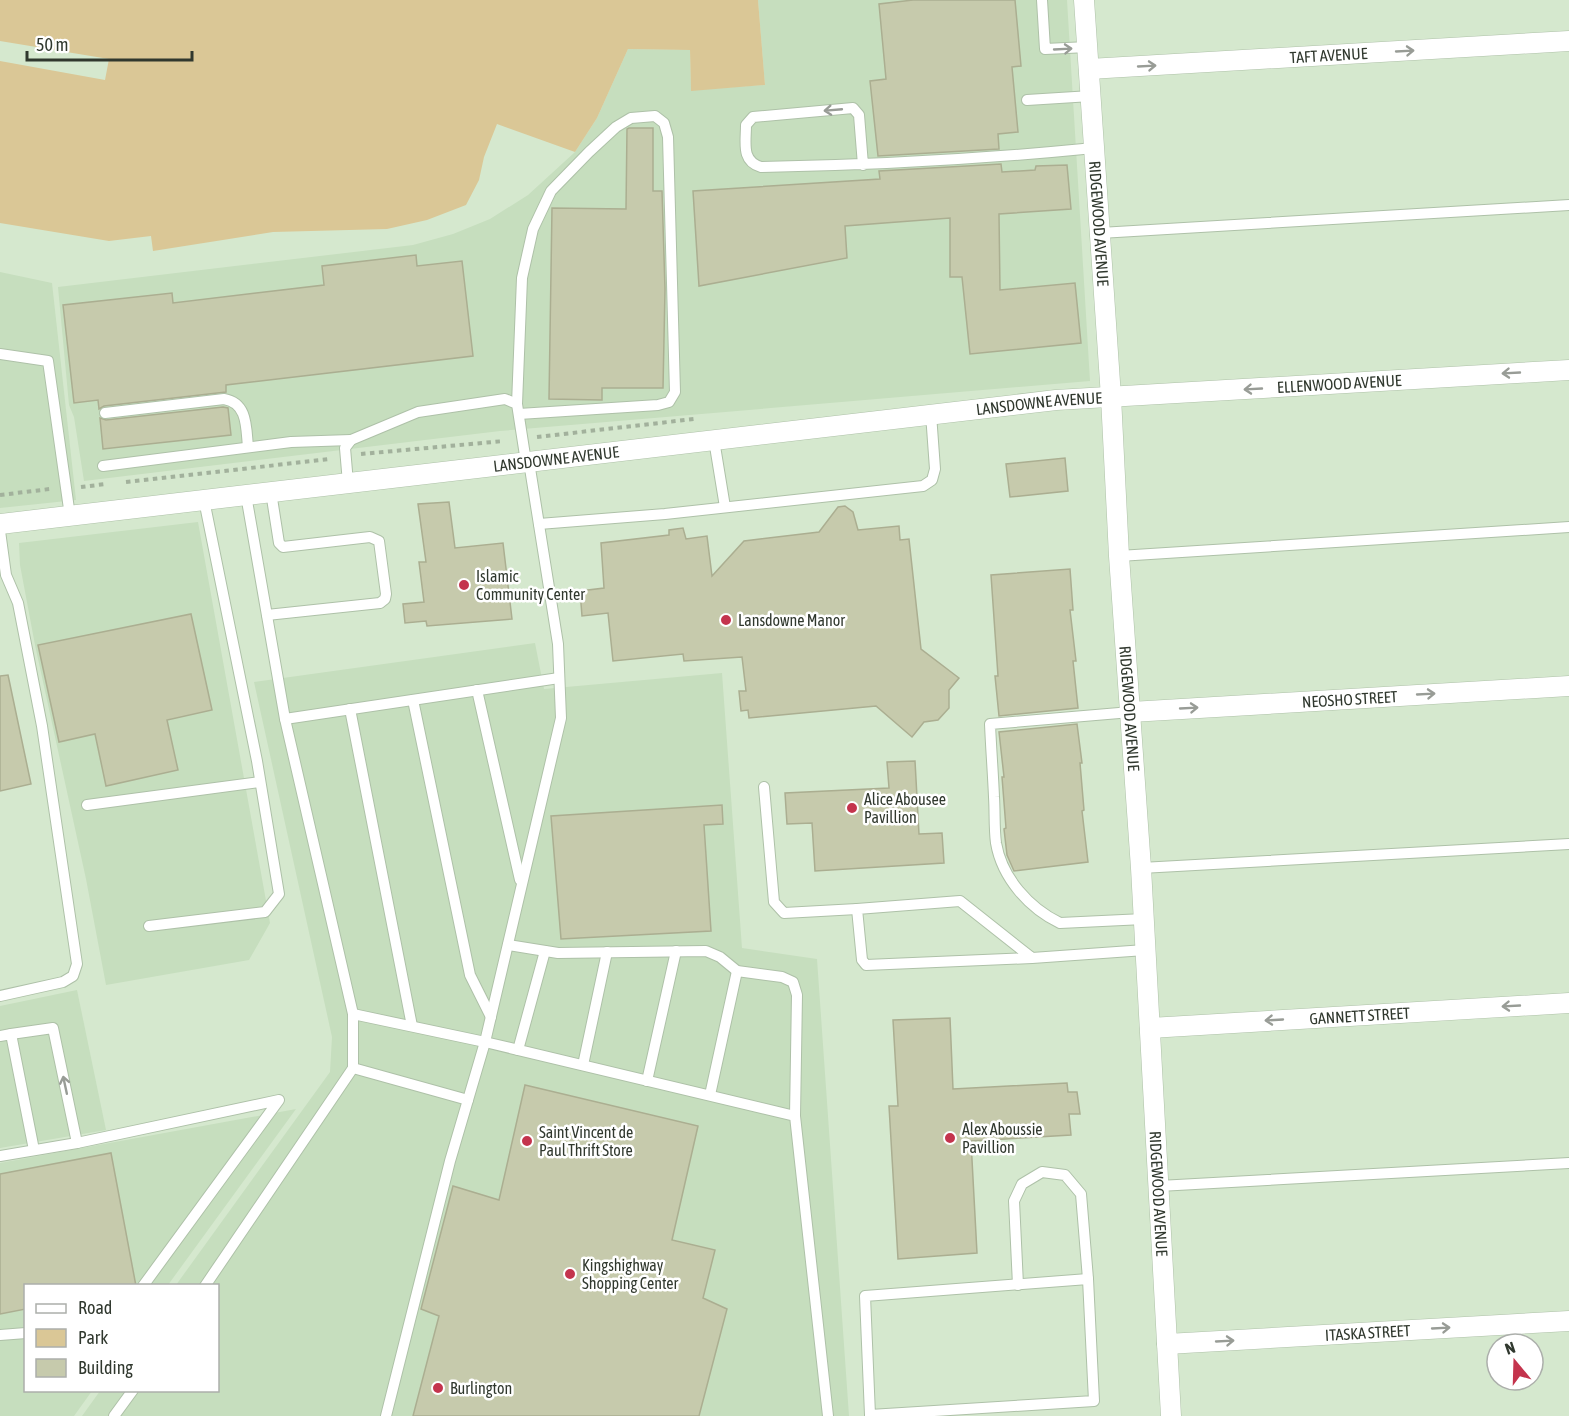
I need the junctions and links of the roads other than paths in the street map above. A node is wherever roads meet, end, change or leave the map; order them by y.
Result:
1 (1042, 0) edge
2 (1084, 0) edge
3 (1569, 41) edge
4 (1088, 47) junction
5 (1089, 69) junction
6 (1091, 96) junction
7 (1027, 100) dead end
8 (1094, 148) junction
9 (862, 165) junction
10 (1569, 205) edge
11 (1100, 233) junction
12 (0, 354) edge
13 (1569, 370) edge
14 (1111, 397) junction
15 (518, 409) junction
16 (105, 413) dead end
17 (931, 414) junction
18 (351, 440) junction
19 (714, 440) junction
20 (248, 447) junction
21 (528, 462) junction
22 (103, 466) dead end
23 (348, 483) junction
24 (271, 492) junction
25 (246, 495) junction
26 (204, 500) junction
27 (724, 507) junction
28 (70, 516) junction
29 (0, 524) edge
30 (539, 524) junction
31 (1569, 526) edge
32 (0, 531) edge
33 (1119, 556) junction
34 (3, 576) edge
35 (267, 615) junction
36 (559, 678) junction
37 (1569, 686) edge
38 (477, 690) junction
39 (413, 700) junction
40 (350, 709) junction
41 (1131, 712) junction
42 (285, 719) junction
43 (260, 782) junction
44 (764, 787) dead end
45 (87, 805) dead end
46 (1569, 843) edge
47 (1141, 868) junction
48 (522, 885) junction
49 (857, 909) junction
50 (1144, 919) junction
51 (149, 926) dead end
52 (508, 945) junction
53 (1145, 950) junction
54 (544, 951) junction
55 (676, 951) junction
56 (607, 952) junction
57 (1032, 958) junction
58 (737, 971) junction
59 (0, 996) edge
60 (1569, 1003) edge
61 (353, 1014) junction
62 (491, 1017) junction
63 (412, 1026) junction
64 (1150, 1028) junction
65 (5, 1035) edge
66 (485, 1042) junction
67 (518, 1050) junction
68 (583, 1065) junction
69 (353, 1068) junction
70 (647, 1080) junction
71 (710, 1095) junction
72 (468, 1100) junction
73 (795, 1116) junction
74 (76, 1143) junction
75 (34, 1150) junction
76 (0, 1156) edge
77 (1569, 1163) edge
78 (1159, 1186) junction
79 (1088, 1279) junction
80 (146, 1281) edge
81 (206, 1284) edge
82 (1018, 1285) junction
83 (1569, 1321) edge
84 (24, 1333) edge
85 (0, 1335) edge
86 (1167, 1344) junction
87 (132, 1392) edge
88 (114, 1416) edge
89 (386, 1416) edge
90 (828, 1416) edge
91 (870, 1416) edge
92 (1171, 1416) edge

1 -> 4 lane
2 - 4 street, RIDGEWOOD AVENUE
5 -> 3 street, TAFT AVENUE
4 - 5 street, RIDGEWOOD AVENUE
5 - 6 street, RIDGEWOOD AVENUE
6 - 7 lane
6 - 8 street, RIDGEWOOD AVENUE
8 - 9 lane
8 - 11 street, RIDGEWOOD AVENUE
9 -> 9 lane
10 - 11 lane
11 - 14 street, RIDGEWOOD AVENUE
12 - 28 lane
13 -> 14 street, ELLENWOOD AVENUE
14 - 17 street, LANSDOWNE AVENUE
14 - 33 street, RIDGEWOOD AVENUE
15 - 15 lane
15 - 18 lane
15 - 21 lane
16 - 20 lane
17 - 19 street, LANSDOWNE AVENUE
17 - 27 lane
18 - 20 lane
18 - 23 lane
19 - 21 street, LANSDOWNE AVENUE
19 - 27 lane
20 - 22 lane
21 - 23 street, LANSDOWNE AVENUE
21 - 30 lane
23 - 24 street, LANSDOWNE AVENUE
24 - 25 street, LANSDOWNE AVENUE
24 - 35 lane
25 - 26 street, LANSDOWNE AVENUE
25 - 35 lane
26 - 28 street, LANSDOWNE AVENUE
26 - 43 lane
27 - 30 lane
28 - 29 street, LANSDOWNE AVENUE
30 - 36 lane
31 - 33 lane
32 - 34 lane
33 - 41 street, RIDGEWOOD AVENUE
34 - 59 lane
35 - 42 lane
36 - 38 lane
36 - 48 lane
41 -> 37 street, NEOSHO STREET
38 - 39 lane
38 - 48 lane
39 - 40 lane
39 - 62 lane
40 - 42 lane
40 - 63 lane
41 - 47 street, RIDGEWOOD AVENUE
41 - 50 lane
42 - 61 lane
43 - 45 lane
43 - 51 lane
44 - 49 lane
46 - 47 lane
47 - 50 street, RIDGEWOOD AVENUE
48 - 52 lane
49 - 57 lane
49 - 57 lane
50 - 53 street, RIDGEWOOD AVENUE
52 - 54 lane
52 - 62 lane
53 - 57 lane
53 - 64 street, RIDGEWOOD AVENUE
54 - 56 lane
54 - 67 lane
55 - 56 lane
55 - 58 lane
55 - 70 lane
56 - 68 lane
58 - 71 lane
58 - 73 lane
60 -> 64 street, GANNETT STREET
61 - 63 lane
61 - 69 lane
62 - 66 lane
63 - 66 lane
64 - 78 street, RIDGEWOOD AVENUE
74 -> 65 lane
65 - 75 lane
66 - 67 lane
66 - 72 lane
67 - 68 lane
68 - 70 lane
69 - 72 lane
69 - 81 lane
70 - 71 lane
71 - 73 lane
72 - 89 lane
73 - 90 lane
74 - 75 lane
74 - 80 lane
75 - 76 lane
77 - 78 lane
78 - 86 street, RIDGEWOOD AVENUE
79 - 82 lane
79 - 82 lane
79 - 91 lane
82 - 91 lane
86 -> 83 street, ITASKA STREET
84 - 85 lane
86 - 92 street, RIDGEWOOD AVENUE
87 - 88 lane

